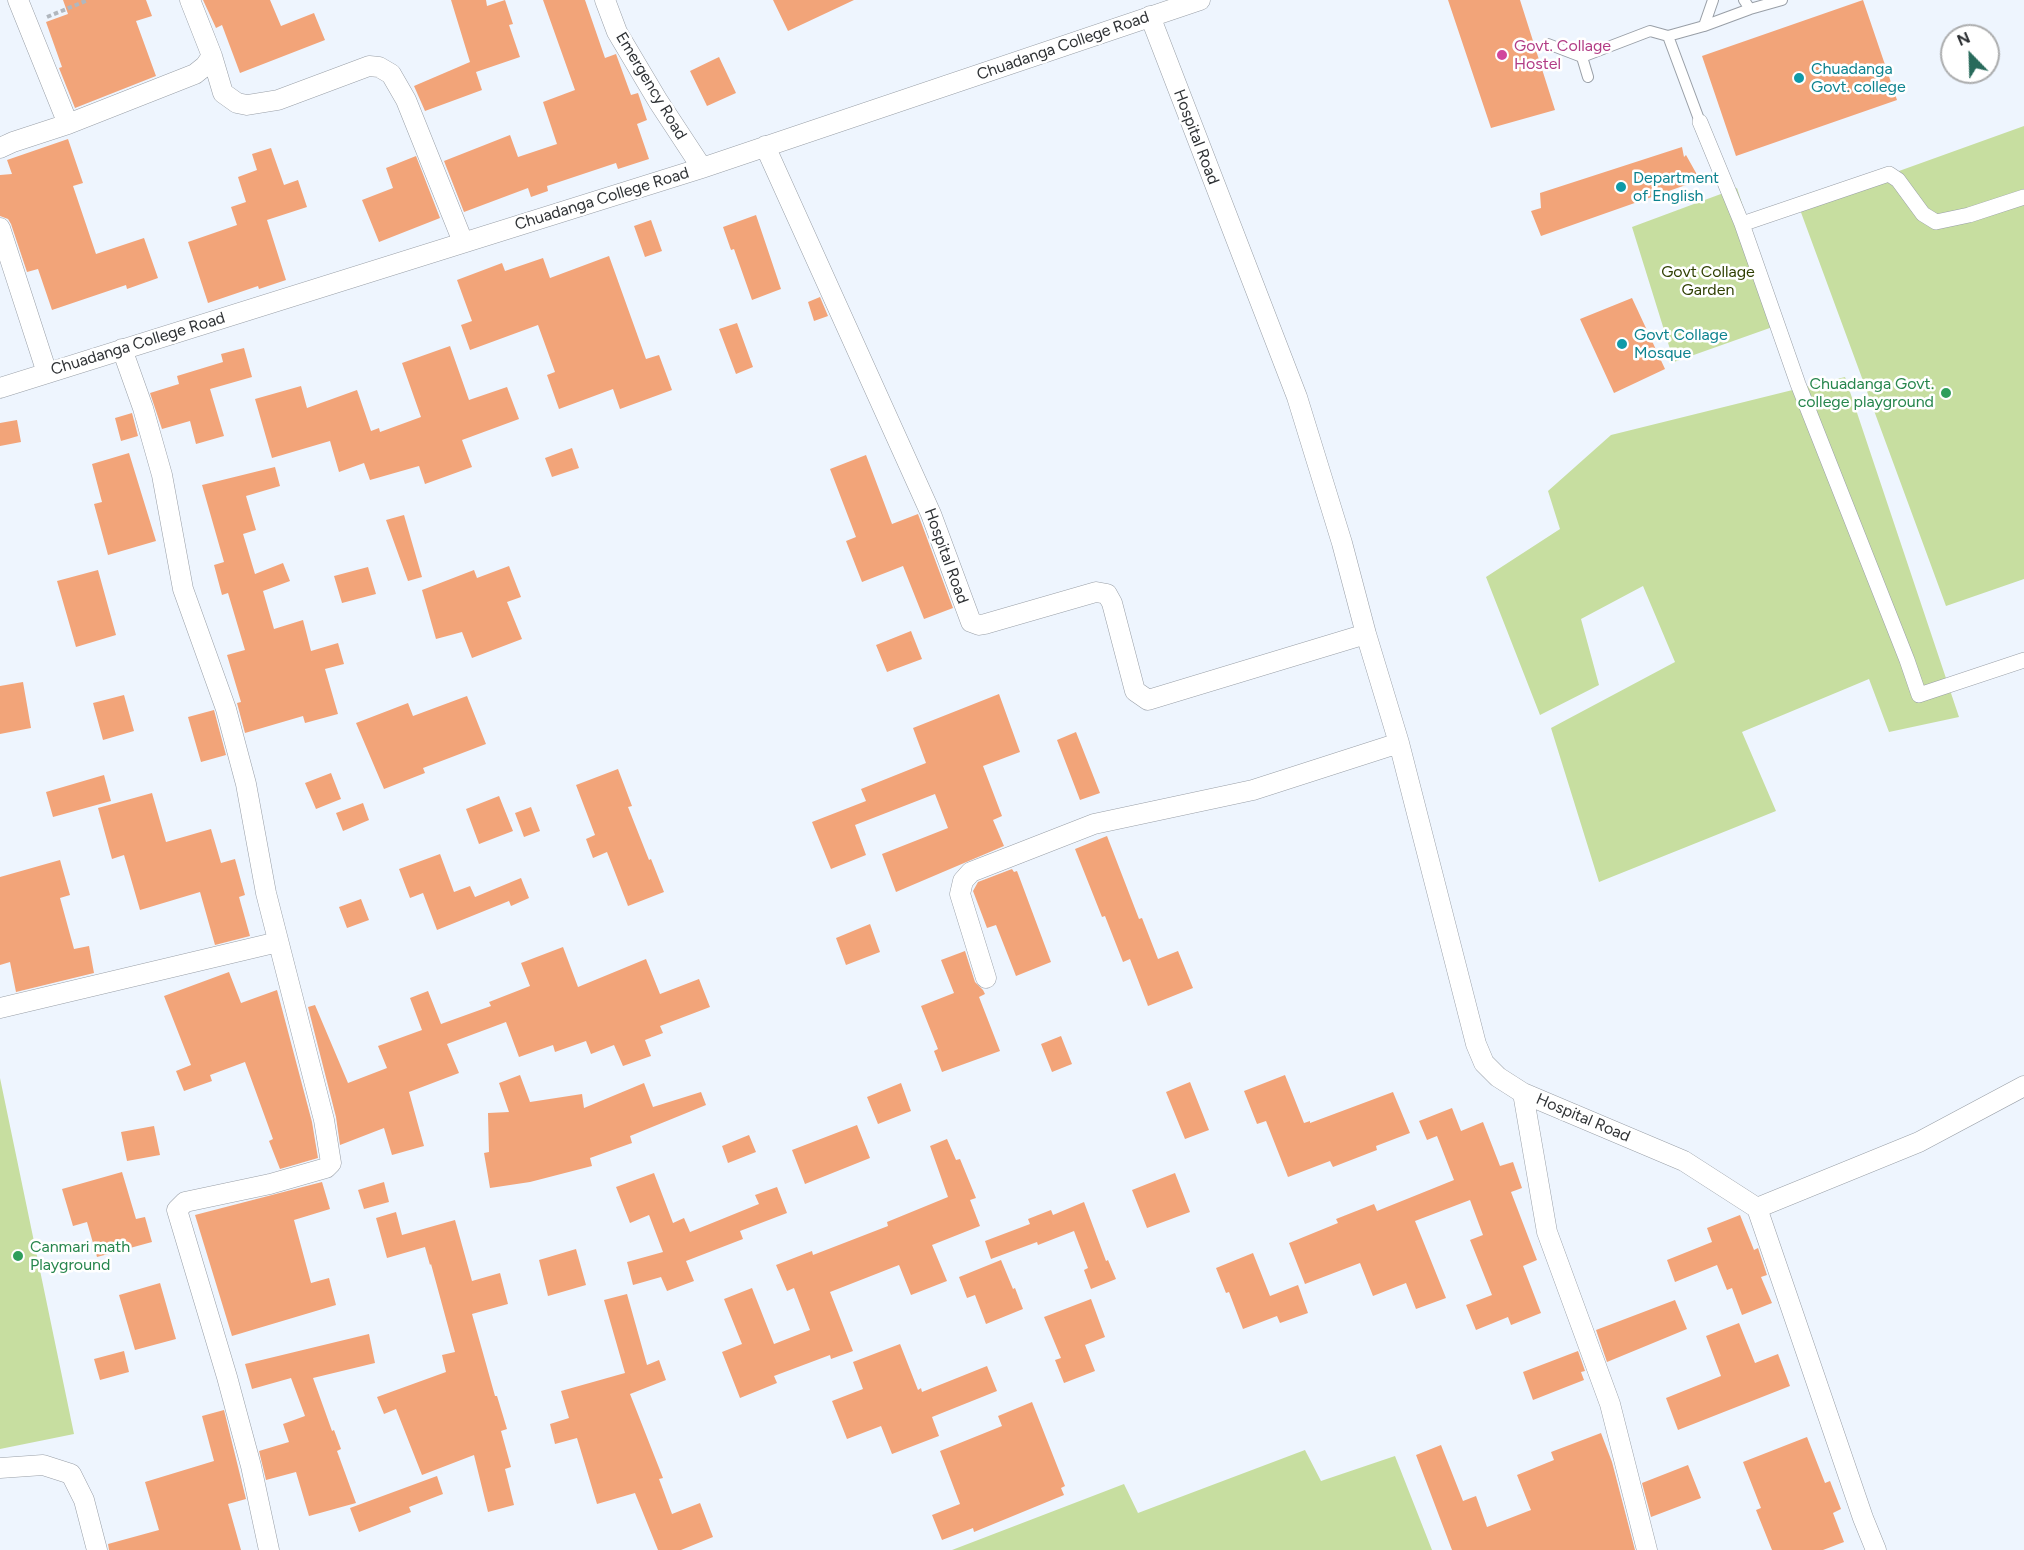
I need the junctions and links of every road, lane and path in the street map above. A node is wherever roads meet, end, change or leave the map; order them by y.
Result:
1 (18, 0) edge
2 (88, 0) edge
3 (190, 0) edge
4 (604, 0) edge
5 (1200, 0) edge
6 (1713, 0) edge
7 (1782, 0) edge
8 (1747, 5) edge
9 (1150, 16) junction
10 (29, 25) junction
11 (1704, 26) junction
12 (1668, 36) junction
13 (1548, 44) dead end
14 (212, 56) junction
15 (1582, 57) junction
16 (1588, 77) dead end
17 (1700, 122) joint
18 (69, 124) junction
19 (765, 146) junction
20 (0, 148) edge
21 (702, 168) junction
22 (2024, 197) edge
23 (1742, 224) junction
24 (0, 228) edge
25 (463, 243) junction
26 (122, 349) junction
27 (47, 373) junction
28 (0, 388) edge
29 (1366, 634) junction
30 (2024, 660) edge
31 (1399, 743) junction
32 (278, 942) junction
33 (986, 978) dead end
34 (0, 1008) edge
35 (2024, 1086) edge
36 (1523, 1093) junction
37 (1757, 1208) junction
38 (0, 1468) edge
39 (97, 1550) edge
40 (269, 1550) edge
41 (1647, 1550) edge
42 (1876, 1550) edge

1 - 10 street
2 - 10 path
3 - 14 street
4 - 21 street, Emergency Road
5 - 9 street, Chuadanga College Road
6 - 11 lane
7 - 8 lane
8 - 11 lane
9 - 19 street, Chuadanga College Road
9 - 29 street, Hospital Road
10 - 18 street
11 - 12 lane
12 - 15 lane
12 - 17 lane
13 - 15 lane
14 - 18 street
14 - 25 street
15 - 16 lane
17 - 23 street
18 - 20 street
19 - 21 street, Chuadanga College Road
19 - 29 street, Hospital Road
21 - 25 street, Chuadanga College Road
22 - 23 street
23 - 30 street
24 - 27 street
25 - 26 street, Chuadanga College Road
26 - 27 street, Chuadanga College Road
26 - 32 street
27 - 28 street, Chuadanga College Road
29 - 31 street, Hospital Road
31 - 33 street
31 - 36 street, Hospital Road
32 - 34 street
32 - 40 street
35 - 37 street
36 - 37 street, Hospital Road
36 - 41 street
37 - 42 street
38 - 39 street

